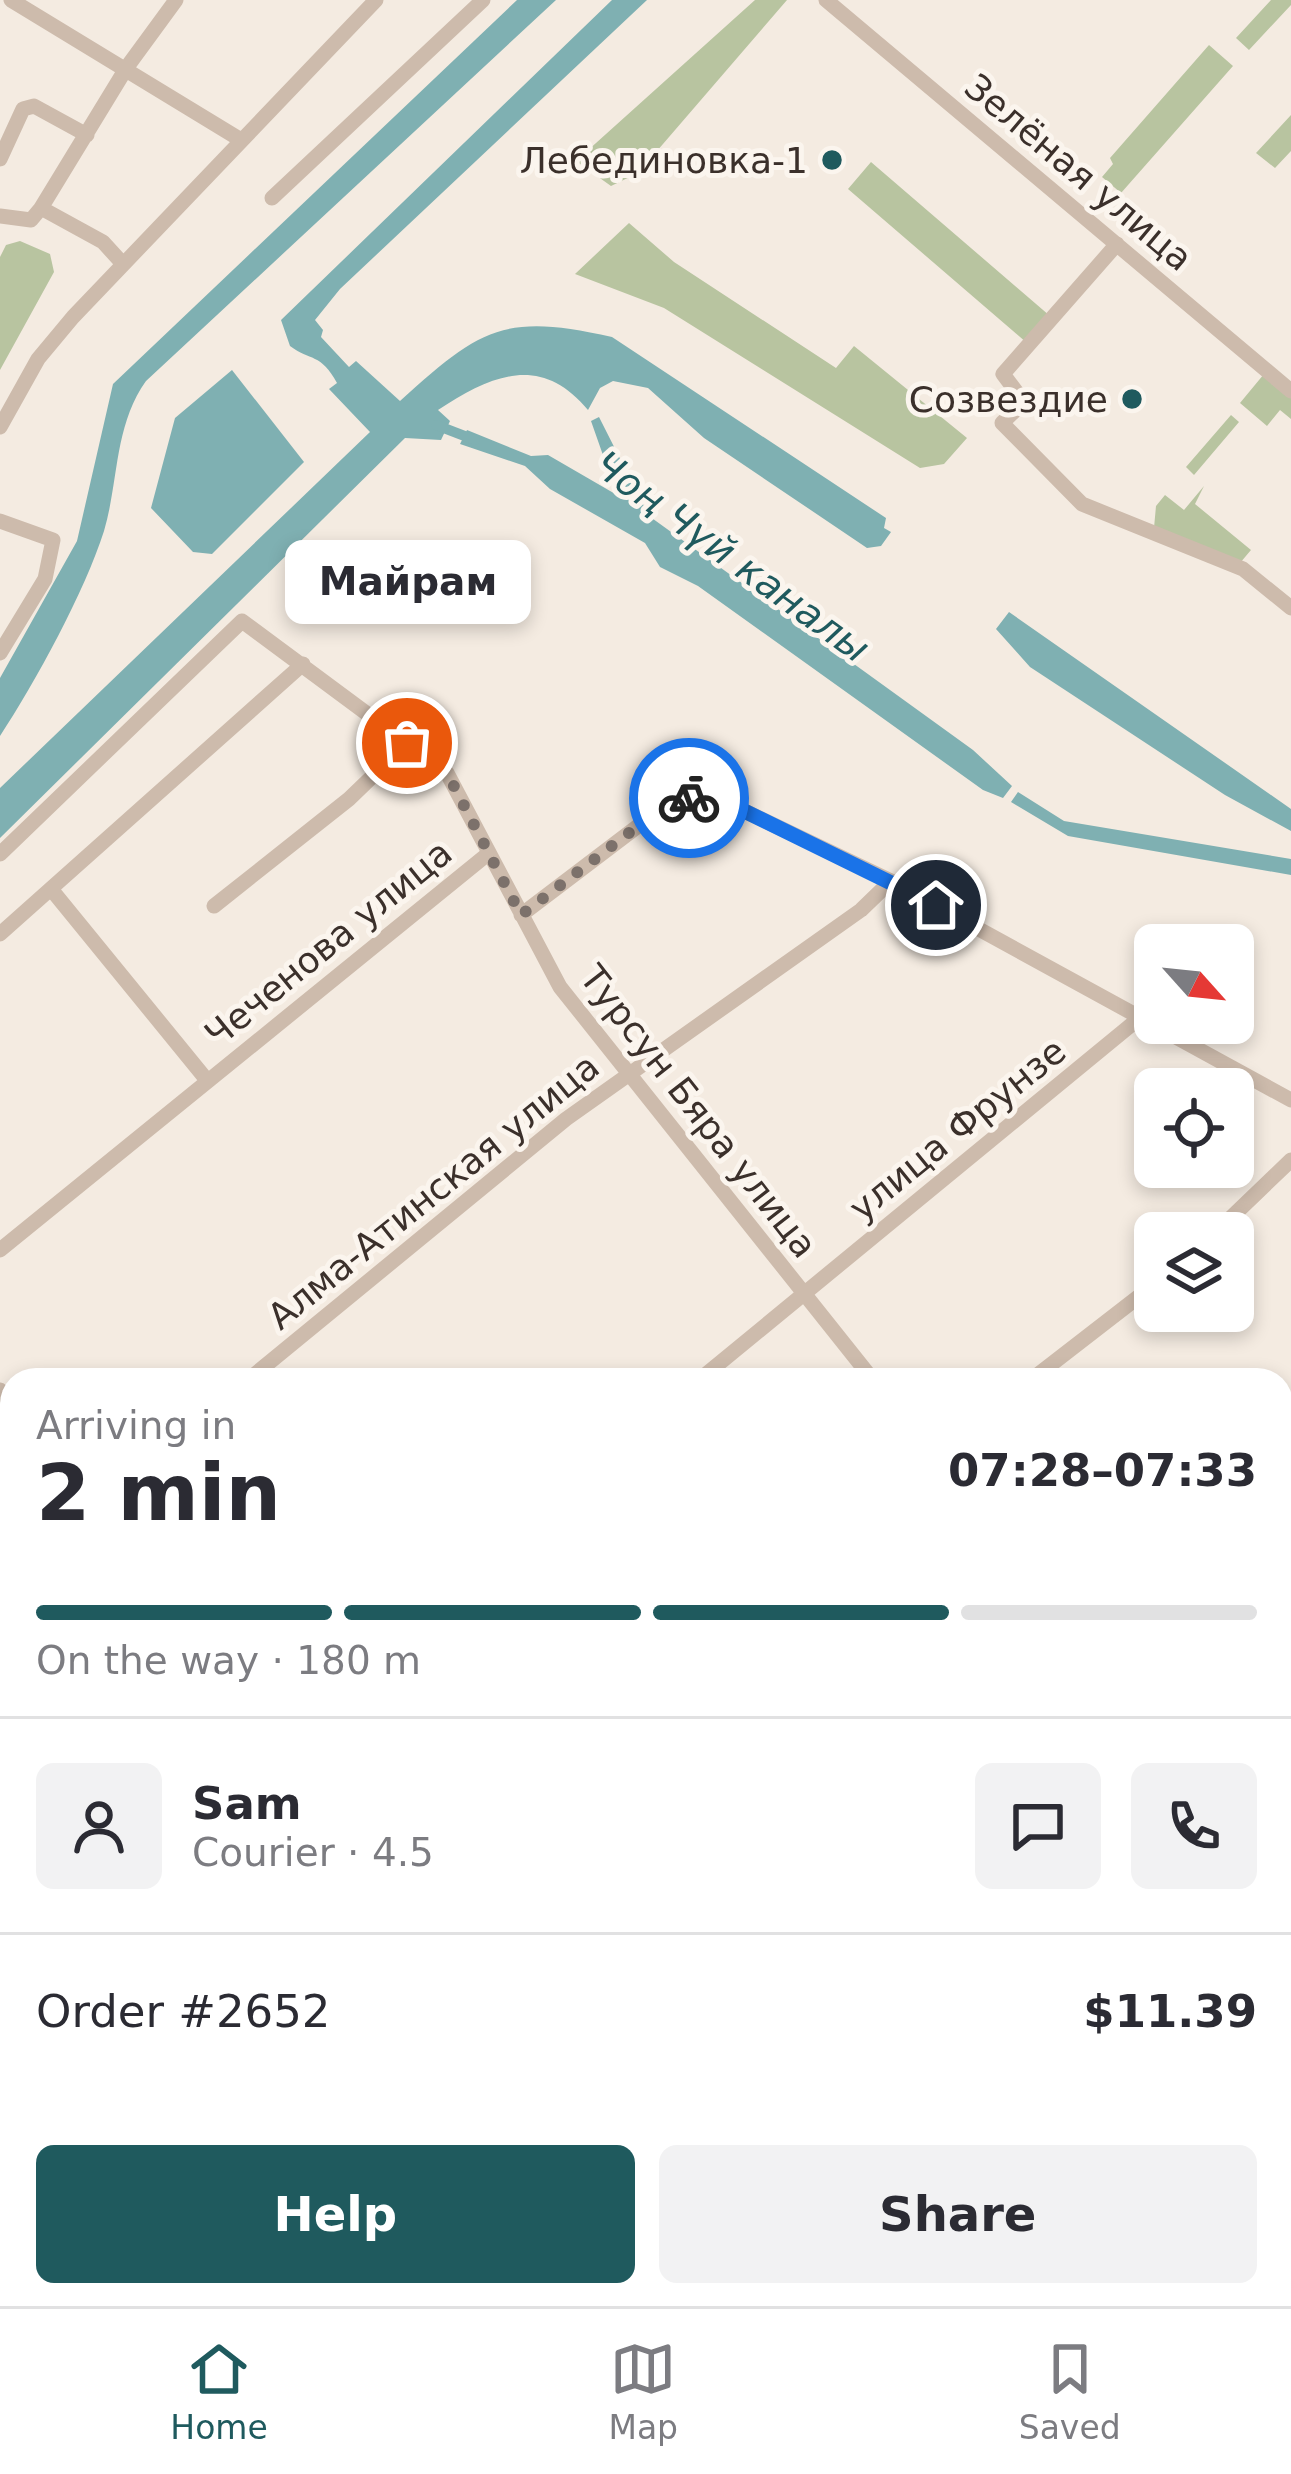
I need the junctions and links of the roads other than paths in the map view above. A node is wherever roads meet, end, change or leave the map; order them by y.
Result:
1 (10, 0) edge
2 (176, 0) edge
3 (376, 0) edge
4 (483, 0) edge
5 (826, 0) edge
6 (127, 67) junction
7 (87, 135) junction
8 (241, 140) junction
9 (0, 159) edge
10 (272, 198) dead end
11 (41, 208) junction
12 (0, 216) edge
13 (1117, 244) junction
14 (123, 264) junction
15 (1291, 391) edge
16 (0, 427) edge
17 (0, 521) edge
18 (1291, 608) edge
19 (0, 653) edge
20 (303, 664) junction
21 (407, 743) junction
22 (489, 853) junction
23 (0, 854) edge
24 (891, 881) junction
25 (51, 890) junction
26 (214, 906) dead end
27 (521, 915) junction
28 (0, 934) edge
29 (1134, 1012) edge
30 (1134, 1023) edge
31 (1192, 1044) edge
32 (626, 1073) junction
33 (206, 1079) junction
34 (1291, 1100) edge
35 (1291, 1160) edge
36 (1237, 1212) edge
37 (0, 1250) edge
38 (802, 1294) junction
39 (1134, 1300) edge
40 (263, 1368) edge
41 (713, 1368) edge
42 (863, 1368) edge
43 (1046, 1368) edge

1 - 6 street
2 - 6 street
3 - 8 street
4 - 10 street
5 - 13 street, Зелёная улица
6 - 7 street
6 - 8 street
7 - 9 street
7 - 11 street
8 - 14 street
11 - 12 street
11 - 14 street
13 - 15 street, Зелёная улица
13 - 18 street
14 - 16 street
17 - 19 street
20 - 21 street, Турсун Бяра улица
20 - 23 street, Турсун Бяра улица
20 - 25 street
21 - 22 street, Турсун Бяра улица
21 - 26 street
22 - 27 street, Турсун Бяра улица
22 - 33 street, Чеченова улица
24 - 27 street
24 - 29 street
24 - 32 street, Алма-Атинская улица
25 - 28 street
25 - 33 street, Чеченова улица
27 - 32 street, Турсун Бяра улица
30 - 38 street, улица Фрунзе
31 - 34 street
32 - 38 street, Турсун Бяра улица
32 - 40 street, Алма-Атинская улица
33 - 37 street, Чеченова улица
35 - 36 street
38 - 41 street, улица Фрунзе
38 - 42 street, Турсун Бяра улица
39 - 43 street

